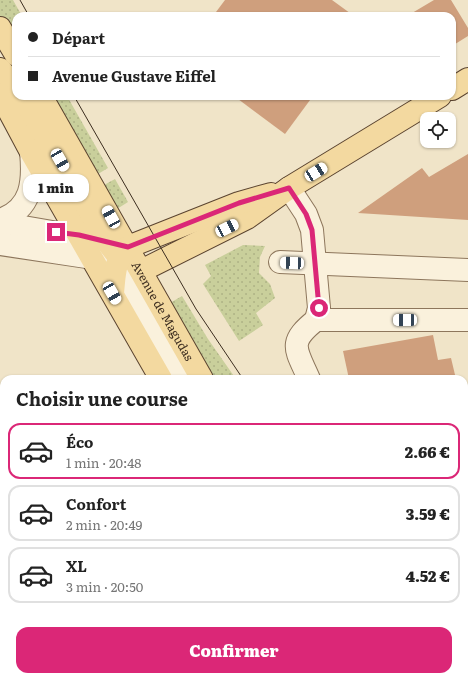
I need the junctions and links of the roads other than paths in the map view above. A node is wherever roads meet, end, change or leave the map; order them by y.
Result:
1 (0, 28) edge
2 (12, 48) edge
3 (0, 68) edge
4 (468, 79) edge
5 (12, 83) edge
6 (456, 86) edge
7 (0, 94) edge
8 (24, 100) edge
9 (43, 100) edge
10 (433, 100) edge
11 (31, 152) junction
12 (289, 188) junction
13 (0, 222) edge
14 (79, 235) junction
15 (0, 244) edge
16 (111, 254) junction
17 (280, 262) dead end
18 (315, 264) junction
19 (468, 270) edge
20 (141, 271) junction
21 (316, 320) junction
22 (468, 320) edge
23 (159, 375) edge
24 (179, 375) edge
25 (200, 375) edge
26 (307, 375) edge

1 - 2 main road
3 - 5 main road
4 - 6 main road
7 - 11 main road
8 - 16 main road
9 - 16 main road, Avenue de Magudas
10 - 12 main road
11 - 13 street
11 - 14 main road
12 - 16 main road
12 - 18 street
12 - 20 main road
13 - 14 street
14 - 16 street
15 - 16 street
16 - 20 main road, Avenue de Magudas
16 - 23 main road, Avenue de Magudas
16 - 24 street
17 - 18 street
18 - 19 street
18 - 21 street
20 - 25 main road, Avenue de Magudas
21 - 22 street
21 - 26 street

